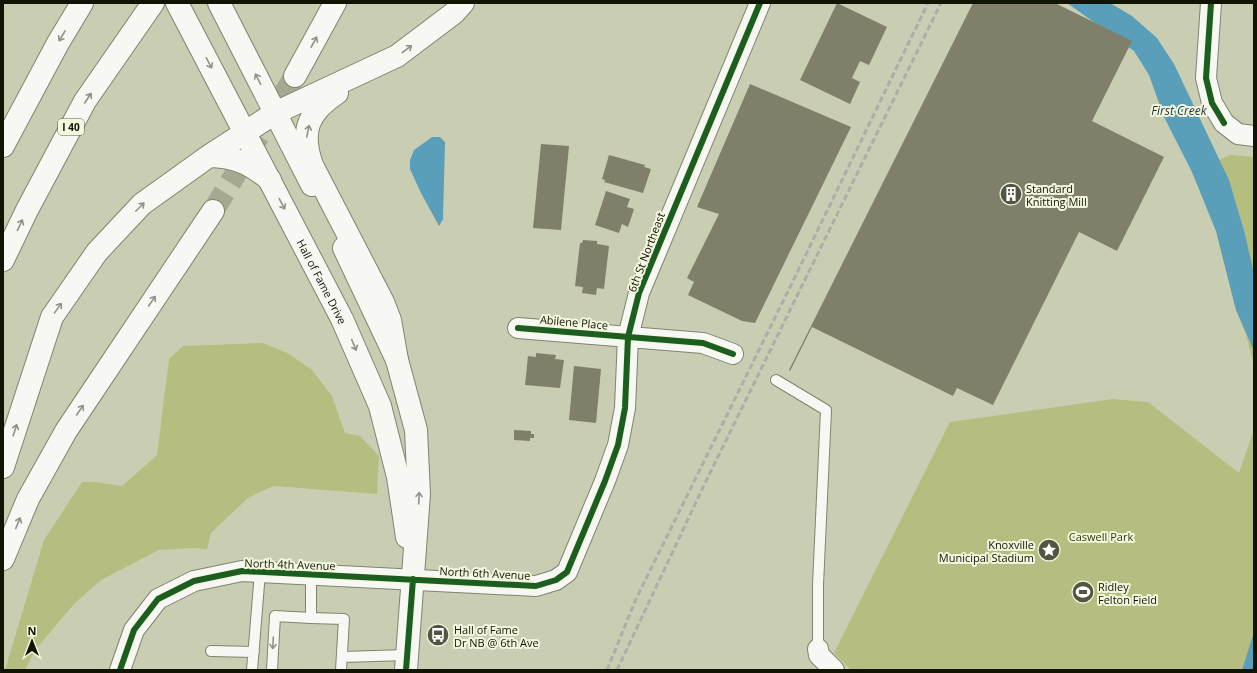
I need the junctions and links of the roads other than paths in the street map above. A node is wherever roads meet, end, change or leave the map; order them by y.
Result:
1 (82, 3) edge
2 (153, 3) edge
3 (177, 3) edge
4 (219, 3) edge
5 (335, 3) edge
6 (463, 3) edge
7 (760, 3) edge
8 (1211, 3) edge
9 (380, 65) junction
10 (295, 76) tunnel mouth
11 (276, 113) junction
12 (245, 132) junction
13 (1254, 136) edge
14 (3, 146) edge
15 (209, 156) junction
16 (270, 180) junction
17 (213, 211) tunnel mouth
18 (3, 260) edge
19 (518, 328) dead end
20 (628, 337) junction
21 (733, 354) dead end
22 (397, 360) junction
23 (776, 380) dead end
24 (3, 467) edge
25 (3, 559) edge
26 (260, 572) junction
27 (311, 574) junction
28 (413, 579) junction
29 (556, 580) joint
30 (311, 618) junction
31 (818, 649) joint
32 (211, 651) dead end
33 (254, 652) junction
34 (342, 657) junction
35 (406, 663) edge
36 (120, 670) edge
37 (252, 670) edge
38 (272, 670) edge
39 (341, 670) edge
40 (834, 670) edge

1 -> 14 main road
18 -> 2 main road, I 40
3 -> 12 main road, Hall of Fame Drive
11 -> 4 main road, Hall of Fame Drive
10 -> 5 main road
9 -> 6 main road
7 - 20 street, 6th St Northeast
8 - 13 street
9 - 11 main road
22 -> 9 main road
11 - 12 main road
11 - 22 main road, Hall of Fame Drive
12 - 15 main road
12 - 16 main road, Hall of Fame Drive
15 - 16 main road
24 -> 15 main road
16 -> 28 main road, Hall of Fame Drive
25 -> 17 main road
19 - 20 street, Abilene Place
20 - 21 street, Abilene Place
20 - 29 street, 6th St Northeast
28 -> 22 main road, Hall of Fame Drive
23 - 31 lane
26 - 27 street, North 4th Avenue
26 - 33 lane
26 - 36 street, North 4th Avenue
27 - 28 street, North 4th Avenue
27 - 30 lane
28 - 29 street, North 6th Avenue
28 - 35 main road, Hall of Fame Drive
30 - 34 lane
30 -> 38 lane
31 - 40 street
32 - 33 lane
33 - 37 lane
34 - 35 lane
34 - 39 lane

